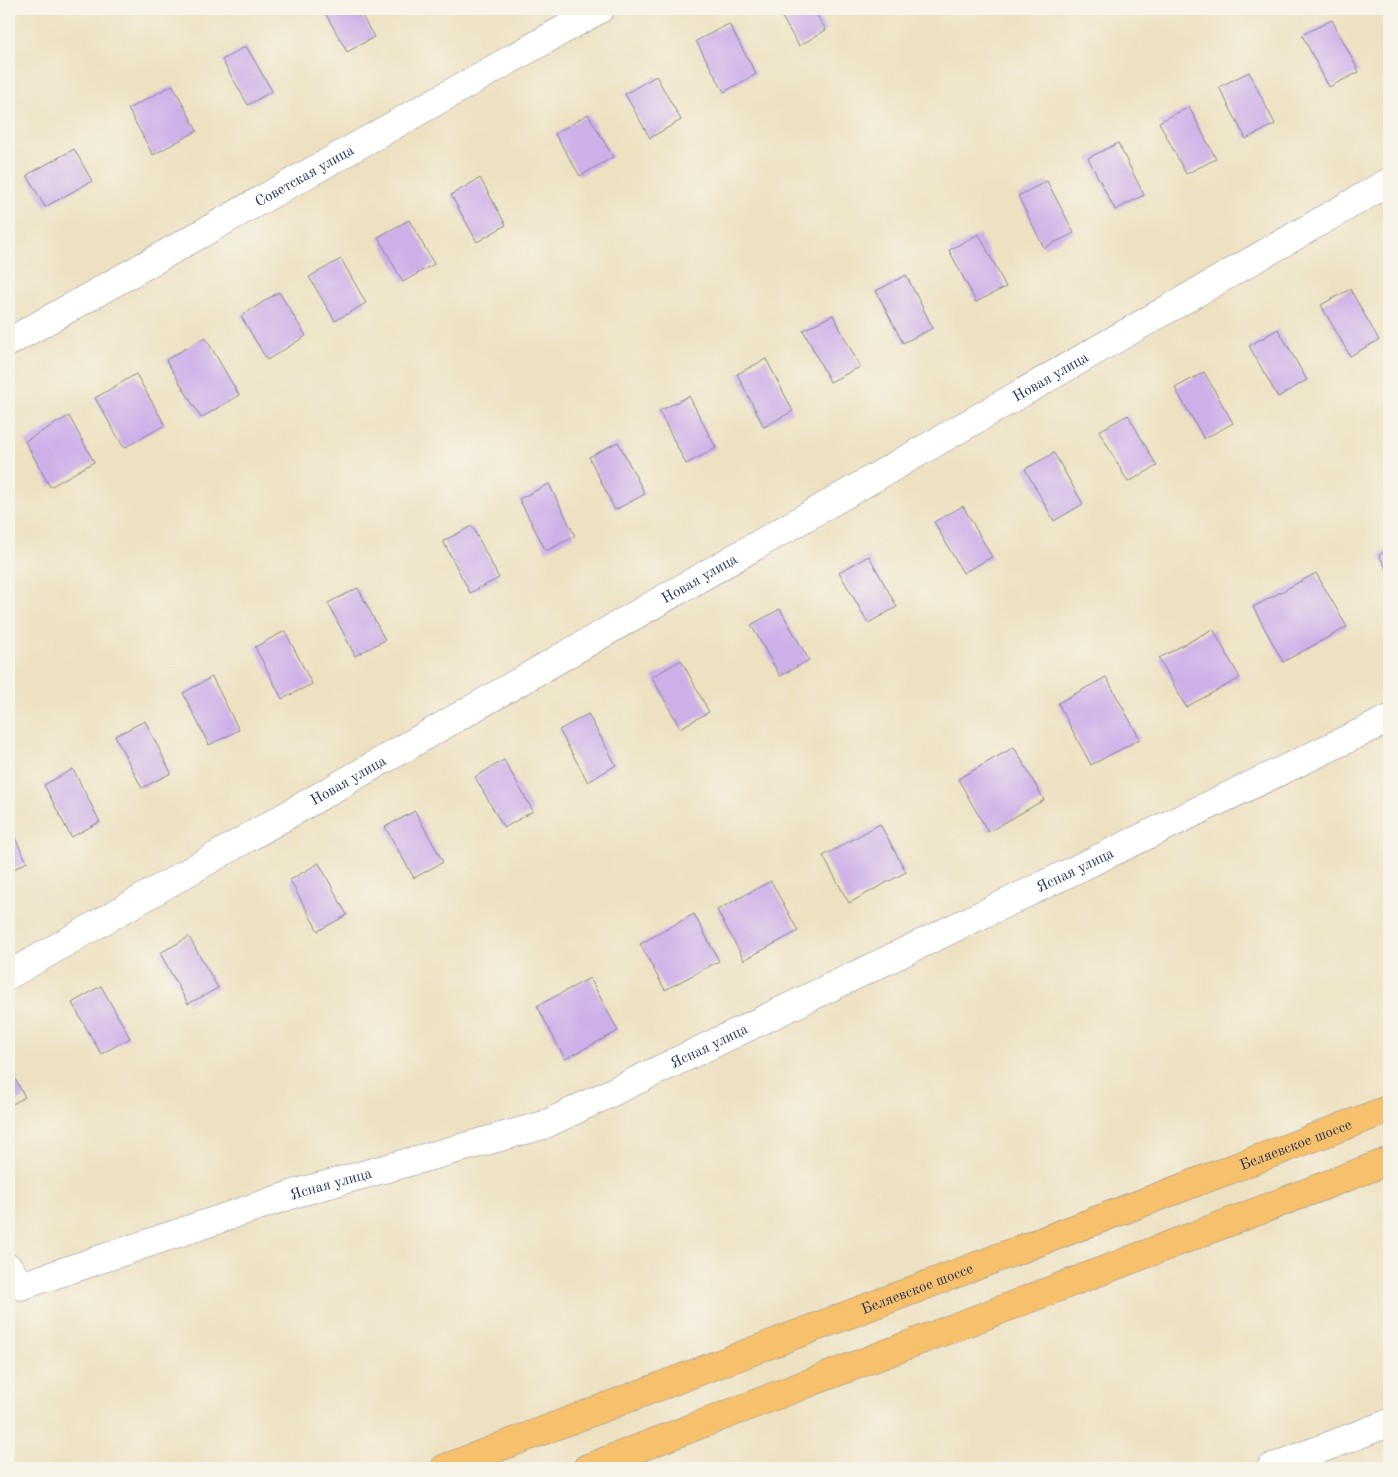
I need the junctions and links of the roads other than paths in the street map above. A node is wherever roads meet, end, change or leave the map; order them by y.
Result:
1 (600, 9) edge
2 (1389, 182) edge
3 (9, 342) edge
4 (1389, 719) edge
5 (9, 975) edge
6 (1389, 1109) edge
7 (1389, 1160) edge
8 (9, 1268) edge
9 (1389, 1423) edge
10 (445, 1468) edge
11 (588, 1468) edge
12 (1271, 1468) edge

1 - 3 street, Советская улица
2 - 5 street, Новая улица
4 - 8 street, Ясная улица
6 - 10 main road, Беляевское шоссе
7 - 11 main road
9 - 12 street

